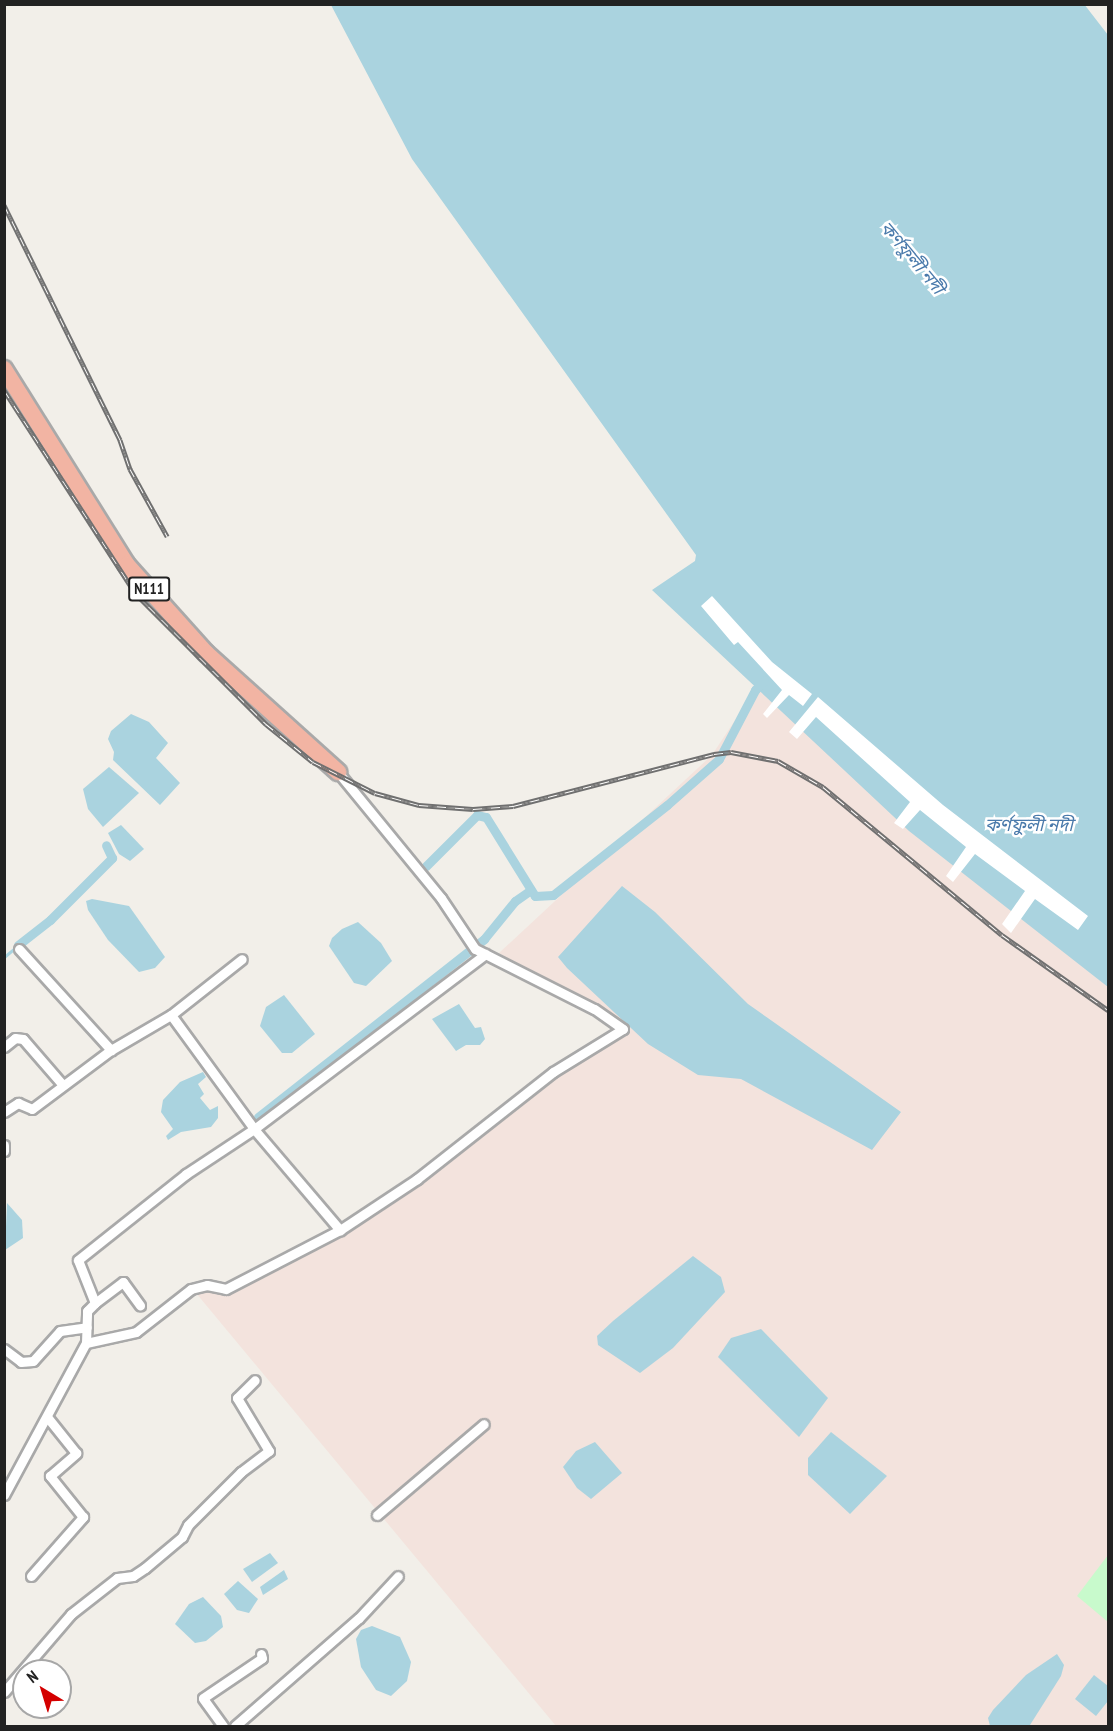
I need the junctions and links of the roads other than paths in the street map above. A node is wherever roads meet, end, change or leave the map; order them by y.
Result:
1 (4, 369) edge
2 (338, 772) joint
3 (19, 949) dead end
4 (485, 954) junction
5 (242, 959) dead end
6 (171, 1015) junction
7 (4, 1047) edge
8 (111, 1050) junction
9 (62, 1084) junction
10 (4, 1112) edge
11 (254, 1129) junction
12 (4, 1145) edge
13 (4, 1151) edge
14 (340, 1230) junction
15 (95, 1303) junction
16 (140, 1305) dead end
17 (87, 1327) junction
18 (86, 1343) junction
19 (4, 1349) edge
20 (255, 1380) dead end
21 (48, 1418) junction
22 (484, 1424) dead end
23 (4, 1495) edge
24 (377, 1515) dead end
25 (31, 1576) dead end
26 (398, 1576) dead end
27 (261, 1654) dead end
28 (4, 1692) edge
29 (223, 1726) edge
30 (235, 1726) edge

1 - 2 highway, N111
2 - 4 street
3 - 8 street
4 - 11 street
4 - 14 street
5 - 6 street
6 - 8 street
6 - 11 street
7 - 9 street
8 - 9 street
9 - 10 street
11 - 14 street
11 - 15 street
12 - 13 street
14 - 18 street
15 - 16 street
15 - 17 street
17 - 18 street
17 - 19 street
18 - 21 street
20 - 28 street
21 - 23 street
21 - 25 street
22 - 24 street
26 - 30 street
27 - 29 street

